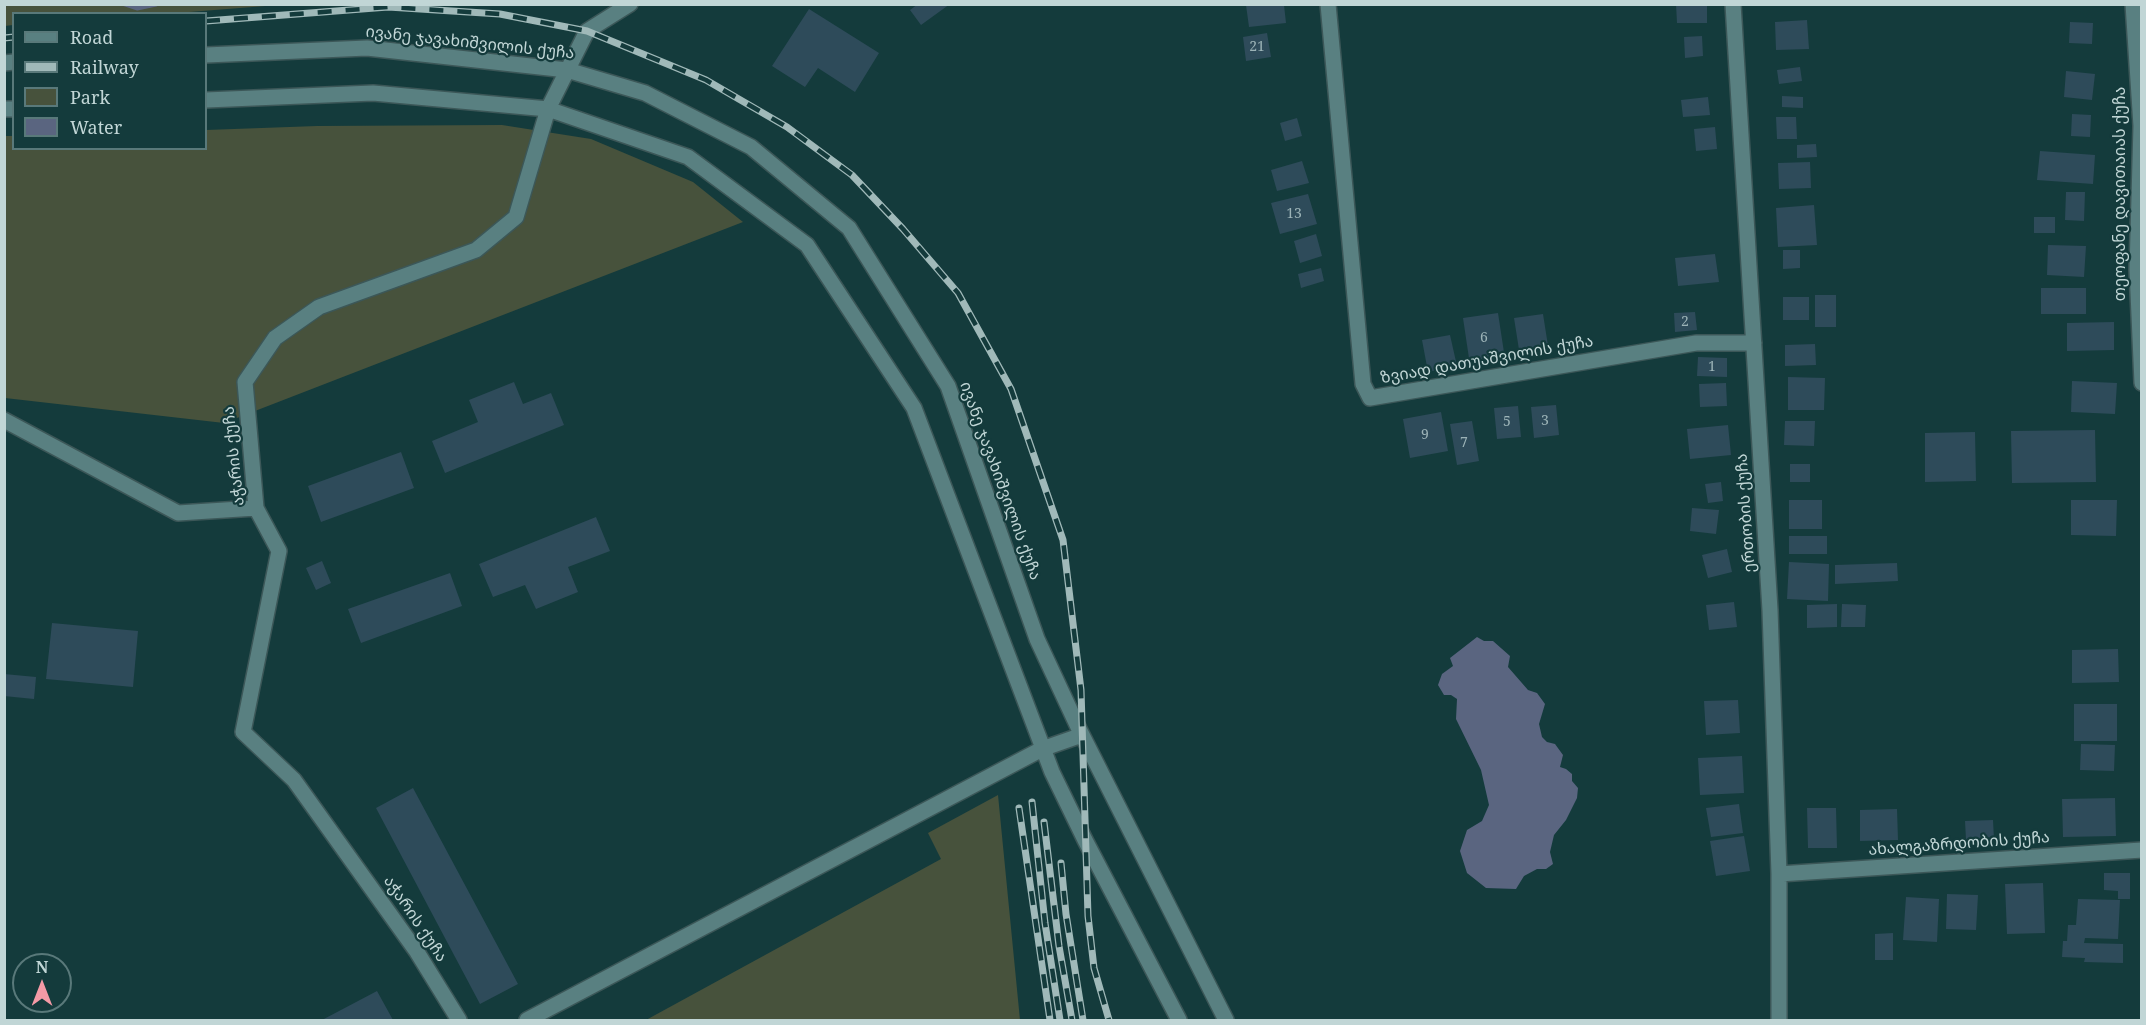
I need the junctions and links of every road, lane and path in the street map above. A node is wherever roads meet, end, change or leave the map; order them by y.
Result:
1 (630, 4) edge
2 (1328, 4) edge
3 (1733, 4) edge
4 (2133, 4) edge
5 (207, 55) edge
6 (567, 70) junction
7 (207, 100) edge
8 (548, 109) junction
9 (1754, 343) junction
10 (2142, 383) edge
11 (4, 420) edge
12 (256, 508) junction
13 (1083, 735) junction
14 (1042, 748) junction
15 (2142, 850) edge
16 (1779, 874) junction
17 (459, 1020) edge
18 (527, 1020) edge
19 (1179, 1020) edge
20 (1226, 1020) edge
21 (1779, 1020) edge

1 - 6 street, აჭარის ქუჩა
2 - 9 street, ზვიად დათუაშვილის ქუჩა
3 - 9 street, ერთობის ქუჩა
4 - 10 street, თეოფანე დავითაიას ქუჩა
5 - 6 street, ივანე ჯავახიშვილის ქუჩა
6 - 8 street, აჭარის ქუჩა
6 - 13 street, ივანე ჯავახიშვილის ქუჩა
7 - 8 street
8 - 12 street, აჭარის ქუჩა
8 - 14 street
9 - 16 street, ერთობის ქუჩა
11 - 12 street
12 - 17 street, აჭარის ქუჩა
13 - 14 street
13 - 20 street, ივანე ჯავახიშვილის ქუჩა
14 - 18 street
14 - 19 street
15 - 16 street, ახალგაზრდობის ქუჩა
16 - 21 street, ერთობის ქუჩა

